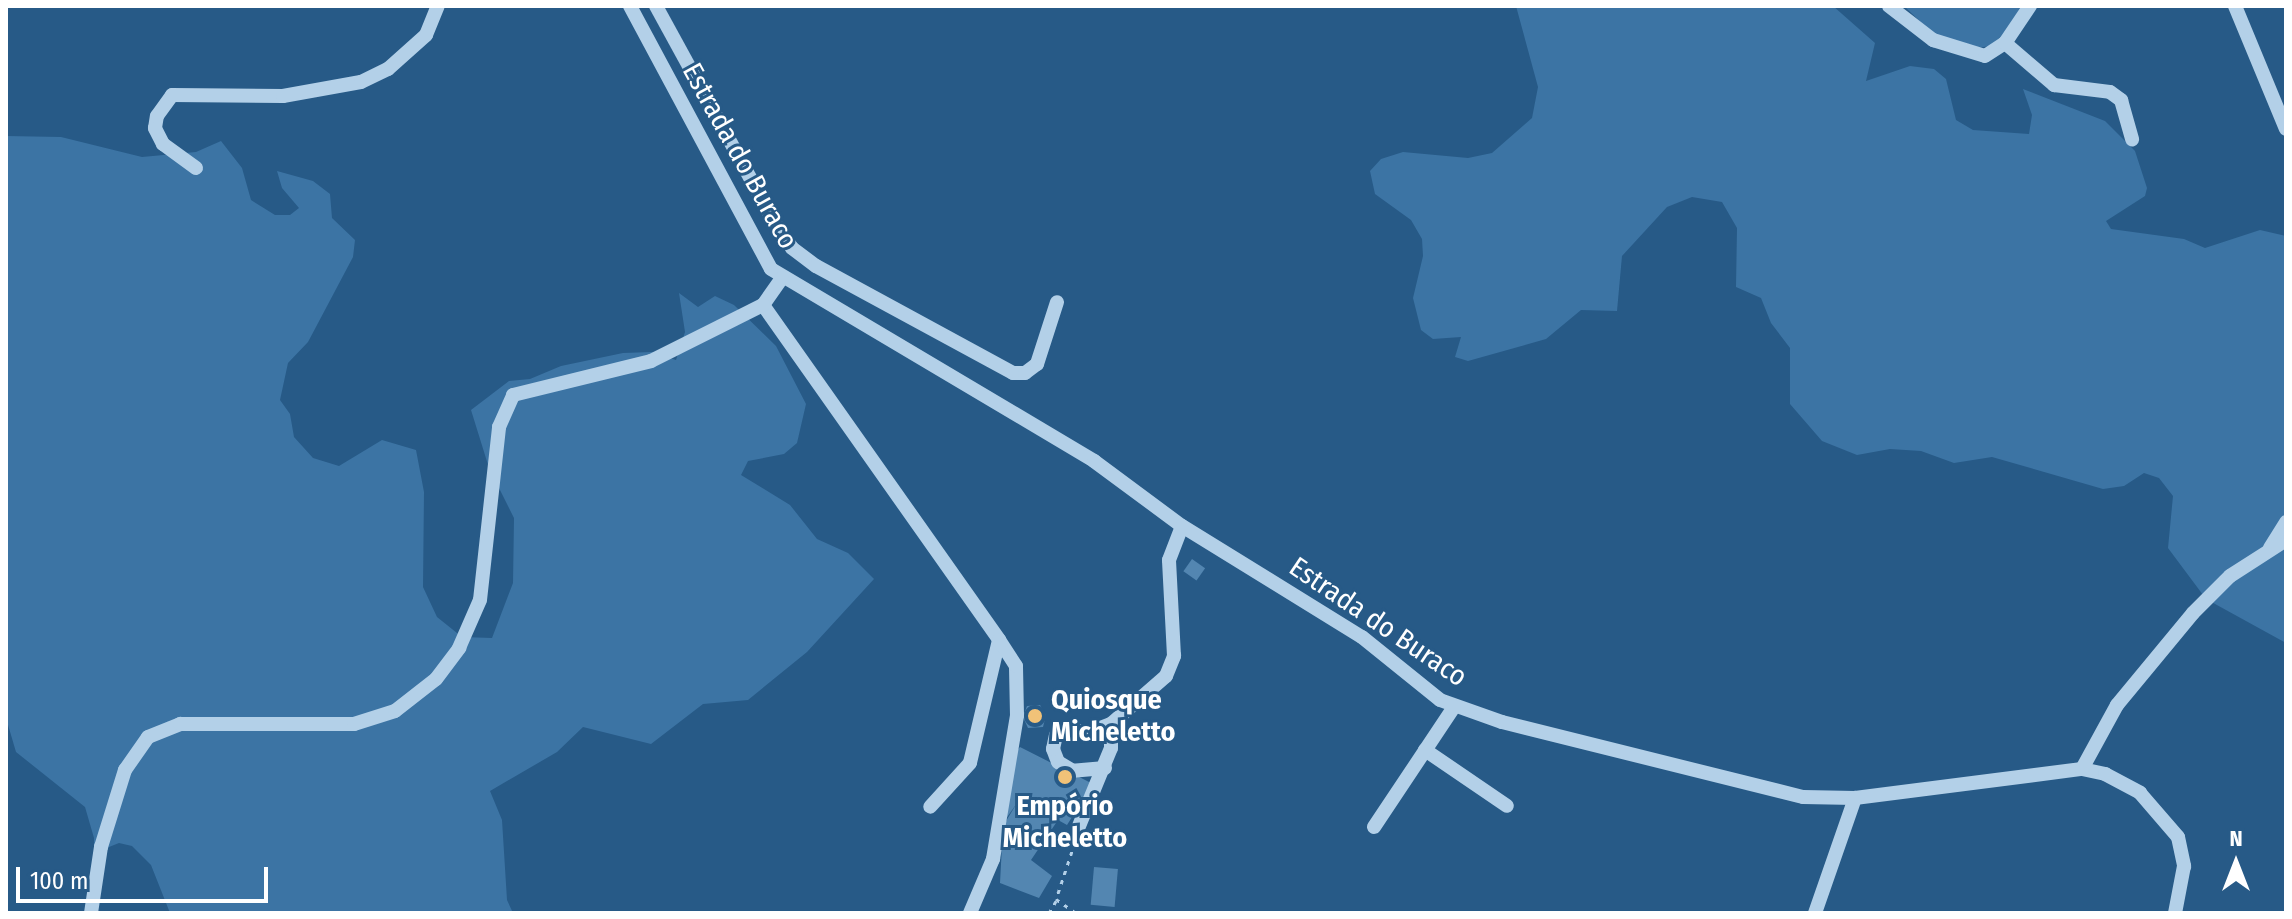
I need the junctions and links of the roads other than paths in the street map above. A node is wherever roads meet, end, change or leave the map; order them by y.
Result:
1 (438, 6) edge
2 (630, 6) edge
3 (656, 6) edge
4 (1889, 6) edge
5 (2030, 6) edge
6 (2235, 6) edge
7 (2005, 43) junction
8 (2286, 129) edge
9 (2132, 139) dead end
10 (739, 156) junction
11 (196, 168) dead end
12 (715, 170) junction
13 (782, 278) junction
14 (1057, 302) dead end
15 (763, 305) junction
16 (2286, 522) edge
17 (1182, 526) junction
18 (2286, 540) edge
19 (2269, 549) junction
20 (999, 640) junction
21 (1454, 707) junction
22 (1111, 724) junction
23 (1425, 750) junction
24 (1105, 768) junction
25 (2082, 769) junction
26 (1855, 798) junction
27 (1507, 806) dead end
28 (930, 807) dead end
29 (1079, 826) road end
30 (1374, 827) dead end
31 (91, 913) edge
32 (970, 913) edge
33 (1815, 913) edge
34 (2175, 913) edge

1 - 11 street
2 - 12 street, Estrada do Buraco
3 - 10 street
4 - 7 street
5 - 7 street
6 - 8 street
7 - 9 street
10 - 12 street
10 - 14 street
12 - 13 street, Estrada do Buraco
13 - 15 street
13 - 17 street, Estrada do Buraco
15 - 20 street
15 - 31 street
16 - 19 street
17 - 21 street, Estrada do Buraco
17 - 22 street
18 - 19 street
19 - 25 street
20 - 28 street
20 - 32 street
21 - 23 street
21 - 26 street, Estrada do Buraco
22 - 24 street
22 - 24 street
23 - 27 street
23 - 30 street
24 - 29 street
25 - 26 street, Estrada do Buraco
25 - 34 street, Estrada do Buraco
26 - 33 street

